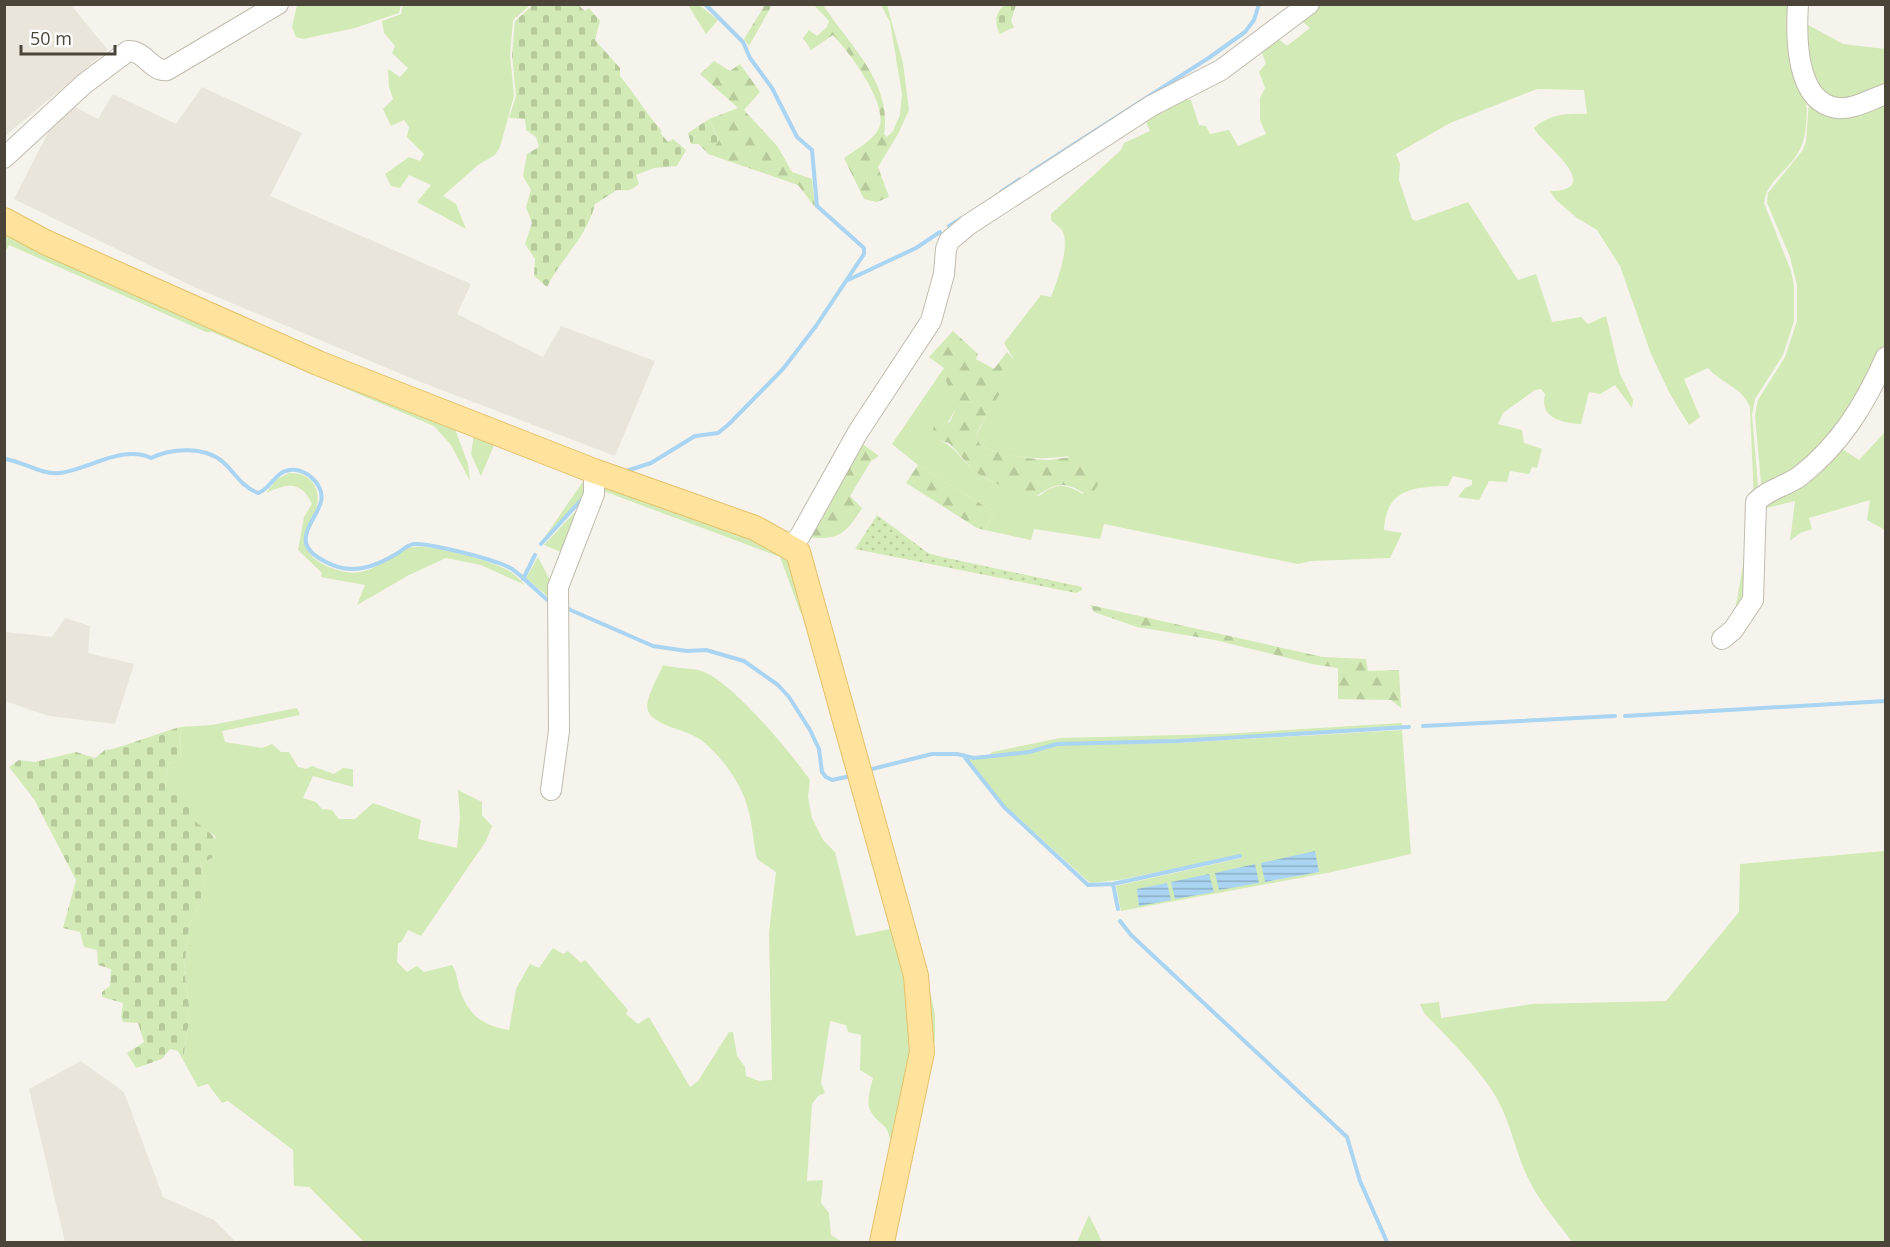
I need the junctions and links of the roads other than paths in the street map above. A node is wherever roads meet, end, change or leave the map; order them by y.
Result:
1 (278, 4) edge
2 (1309, 4) edge
3 (1798, 4) edge
4 (1886, 94) edge
5 (4, 158) edge
6 (4, 220) edge
7 (1886, 357) edge
8 (594, 471) junction
9 (791, 546) junction
10 (1722, 639) dead end
11 (551, 790) dead end
12 (882, 1242) edge

1 - 5 street
2 - 9 street
3 - 4 street
6 - 8 main road
7 - 10 street
8 - 9 main road
8 - 11 street
9 - 12 main road

